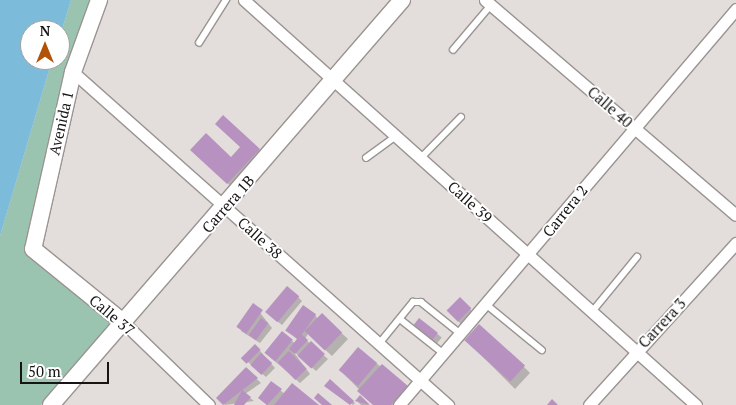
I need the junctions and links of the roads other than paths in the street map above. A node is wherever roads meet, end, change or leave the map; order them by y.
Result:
1 (99, 0) edge
2 (226, 0) edge
3 (244, 0) edge
4 (402, 0) edge
5 (731, 0) edge
6 (488, 3) edge
7 (732, 11) edge
8 (200, 43) dead end
9 (453, 50) dead end
10 (73, 72) junction
11 (334, 80) junction
12 (461, 117) dead end
13 (633, 127) junction
14 (396, 136) junction
15 (366, 158) dead end
16 (421, 158) junction
17 (226, 208) junction
18 (736, 215) edge
19 (736, 243) edge
20 (33, 249) joint
21 (528, 255) junction
22 (637, 258) dead end
23 (487, 305) junction
24 (592, 312) junction
25 (400, 319) junction
26 (124, 324) junction
27 (462, 334) junction
28 (379, 344) junction
29 (542, 350) dead end
30 (636, 351) junction
31 (444, 354) junction
32 (421, 381) junction
33 (51, 405) edge
34 (210, 405) edge
35 (399, 405) edge
36 (448, 405) edge
37 (589, 405) edge
38 (696, 405) edge

1 - 10 street, Avenida 1
2 - 8 lane
3 - 11 street, Calle 39
4 - 11 street, Carrera 1B
5 - 7 street, Carrera 2
6 - 9 lane
6 - 13 street, Calle 40
7 - 13 street, Carrera 2
10 - 17 street, Calle 38
10 - 20 street, Avenida 1
11 - 14 street, Calle 39
11 - 17 street, Carrera 1B
12 - 16 lane
13 - 18 street, Calle 40
13 - 21 street, Carrera 2
14 - 15 lane
14 - 16 street, Calle 39
16 - 21 street, Calle 39
17 - 26 street, Carrera 1B
17 - 28 street, Calle 38
19 - 30 street, Carrera 3
20 - 26 street, Calle 37
21 - 23 street, Carrera 2
21 - 24 street, Calle 39
22 - 24 lane
23 - 27 street, Carrera 2
23 - 29 lane
24 - 30 street, Calle 39
25 - 27 lane
25 - 28 lane
25 - 31 lane
26 - 33 street, Carrera 1B
26 - 34 street, Calle 37
27 - 31 street, Carrera 2
28 - 32 street, Calle 38
30 - 37 street, Carrera 3
30 - 38 street, Calle 39
31 - 32 street, Carrera 2
32 - 35 street, Carrera 2
32 - 36 street, Calle 38

